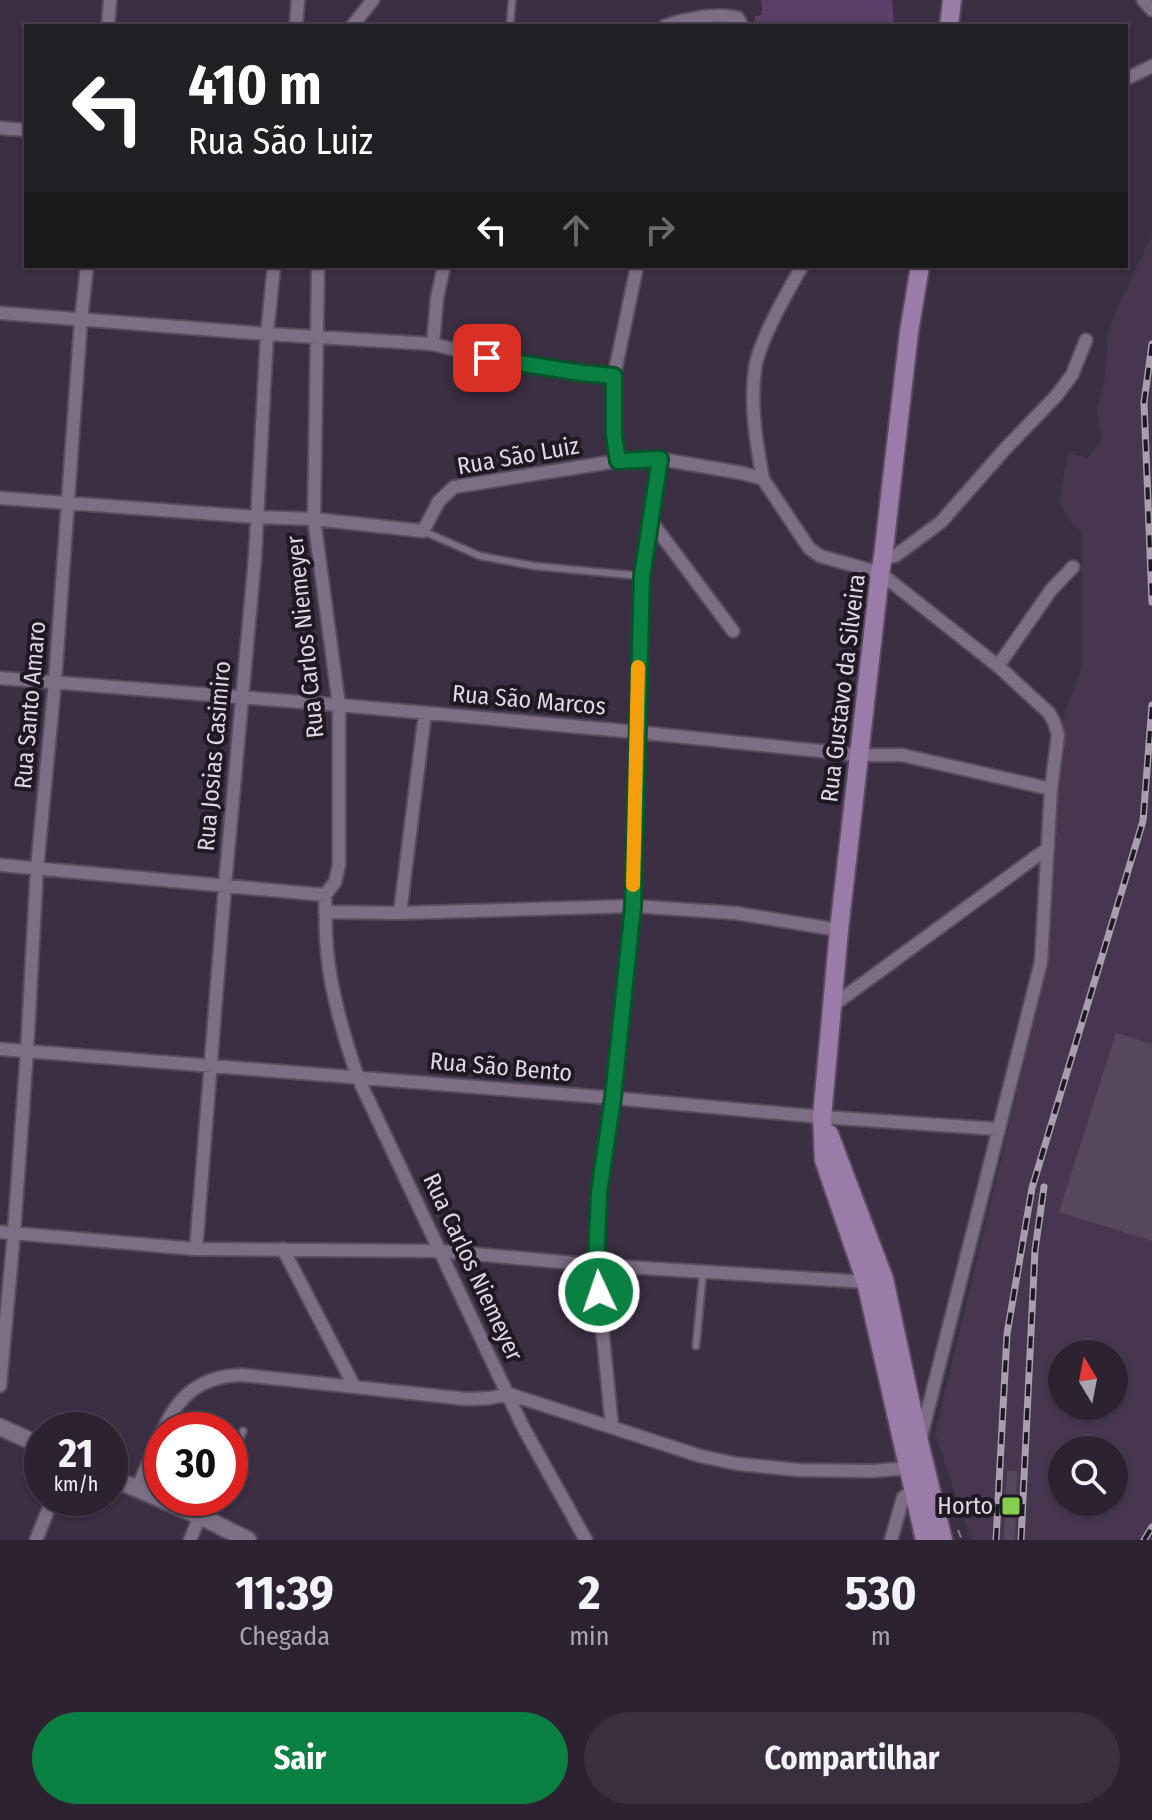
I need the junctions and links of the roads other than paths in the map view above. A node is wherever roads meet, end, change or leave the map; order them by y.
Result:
1 (110, 0) edge
2 (298, 0) edge
3 (373, 0) edge
4 (512, 0) edge
5 (952, 0) edge
6 (1143, 0) edge
7 (1152, 10) edge
8 (108, 24) edge
9 (296, 24) edge
10 (354, 24) edge
11 (510, 24) edge
12 (670, 24) edge
13 (741, 24) edge
14 (949, 24) edge
15 (1152, 66) edge
16 (1128, 78) edge
17 (0, 128) edge
18 (24, 130) edge
19 (87, 268) edge
20 (274, 268) edge
21 (318, 268) edge
22 (444, 268) edge
23 (637, 268) edge
24 (801, 268) edge
25 (920, 268) edge
26 (0, 313) edge
27 (81, 320) junction
28 (267, 334) junction
29 (316, 337) junction
30 (1086, 340) dead end
31 (433, 344) junction
32 (614, 376) junction
33 (660, 459) junction
34 (618, 461) junction
35 (763, 479) junction
36 (0, 498) edge
37 (68, 503) junction
38 (256, 517) junction
39 (314, 519) junction
40 (651, 521) junction
41 (423, 531) junction
42 (881, 565) junction
43 (1073, 567) dead end
44 (642, 576) junction
45 (733, 631) dead end
46 (998, 666) junction
47 (0, 678) edge
48 (55, 681) junction
49 (241, 698) junction
50 (339, 705) junction
51 (425, 713) junction
52 (636, 732) junction
53 (859, 755) junction
54 (1051, 789) junction
55 (1048, 848) junction
56 (0, 865) edge
57 (37, 868) junction
58 (225, 885) junction
59 (325, 895) junction
60 (633, 906) junction
61 (325, 912) junction
62 (400, 913) junction
63 (839, 930) junction
64 (832, 1006) junction
65 (0, 1049) edge
66 (27, 1051) junction
67 (212, 1066) junction
68 (358, 1078) junction
69 (613, 1098) junction
70 (822, 1117) junction
71 (998, 1129) junction
72 (0, 1232) edge
73 (14, 1233) junction
74 (196, 1249) junction
75 (283, 1249) junction
76 (440, 1251) junction
77 (596, 1265) junction
78 (703, 1272) junction
79 (866, 1282) junction
80 (696, 1346) dead end
81 (0, 1386) edge
82 (354, 1386) junction
83 (509, 1394) junction
84 (171, 1412) edge
85 (0, 1427) edge
86 (612, 1427) junction
87 (24, 1438) edge
88 (919, 1442) junction
89 (908, 1468) junction
90 (144, 1473) edge
91 (128, 1485) edge
92 (137, 1489) junction
93 (914, 1489) junction
94 (46, 1516) edge
95 (205, 1518) junction
96 (951, 1536) edge
97 (36, 1540) edge
98 (190, 1540) edge
99 (248, 1540) edge
100 (586, 1540) edge
101 (891, 1540) edge
102 (925, 1540) edge

1 - 8 street
2 - 9 street
3 - 10 street
4 - 11 lane
5 - 14 main road
6 - 7 street
12 - 13 street
15 - 16 street
17 - 18 street
19 - 27 street, Rua Santo Amaro
20 - 28 street, Rua Josias Casimiro
21 - 29 street, Rua Carlos Niemeyer
22 - 31 street
23 - 32 street
24 - 35 street
25 - 42 main road, Rua Gustavo da Silveira
26 - 27 street
27 - 28 street
27 - 37 street, Rua Santo Amaro
28 - 29 street
28 - 38 street, Rua Josias Casimiro
29 - 31 street
29 - 39 street, Rua Carlos Niemeyer
30 - 42 street
31 - 32 street
32 - 34 street
33 - 34 street, Rua São Luiz
33 - 35 street, Rua São Luiz
33 - 40 street
34 - 41 street, Rua São Luiz
35 - 42 street
36 - 37 street
37 - 38 street
37 - 48 street, Rua Santo Amaro
38 - 39 street
38 - 49 street, Rua Josias Casimiro
39 - 41 street
39 - 50 street, Rua Carlos Niemeyer
40 - 44 street
40 - 45 street
41 - 44 lane
42 - 46 street
42 - 53 main road, Rua Gustavo da Silveira
43 - 46 street
44 - 52 street
46 - 54 street
47 - 48 street, Rua São Marcos
48 - 49 street, Rua São Marcos
48 - 57 street, Rua Santo Amaro
49 - 50 street, Rua São Marcos
49 - 58 street, Rua Josias Casimiro
50 - 51 street, Rua São Marcos
50 - 59 street, Rua Carlos Niemeyer
51 - 52 street, Rua São Marcos
51 - 62 street
52 - 53 street, Rua São Marcos
52 - 60 street
53 - 54 street, Rua São Marcos
53 - 63 main road, Rua Gustavo da Silveira
54 - 55 street
55 - 64 street
55 - 71 street
56 - 57 street
57 - 58 street
57 - 66 street, Rua Santo Amaro
58 - 59 street
58 - 67 street, Rua Josias Casimiro
59 - 61 street, Rua Carlos Niemeyer
60 - 62 street
60 - 63 street
60 - 69 street
61 - 62 street
61 - 68 street, Rua Carlos Niemeyer
63 - 64 main road, Rua Gustavo da Silveira
64 - 70 main road, Rua Gustavo da Silveira
65 - 66 street, Rua São Bento
66 - 67 street, Rua São Bento
66 - 73 street, Rua Santo Amaro
67 - 68 street, Rua São Bento
67 - 74 street, Rua Josias Casimiro
68 - 69 street, Rua São Bento
68 - 76 street, Rua Carlos Niemeyer
69 - 70 street, Rua São Bento
69 - 77 street
70 - 71 street, Rua São Bento
70 - 79 main road, Rua Gustavo da Silveira
70 - 88 main road, Rua Gustavo da Silveira
71 - 88 street
72 - 73 street
73 - 74 street
73 - 81 street, Rua Santo Amaro
74 - 75 street
75 - 76 street
75 - 82 street
76 - 77 street
76 - 83 street, Rua Carlos Niemeyer
77 - 78 street
77 - 86 street
78 - 79 street
78 - 80 lane
79 - 89 main road, Rua Gustavo da Silveira
82 - 83 street
82 - 84 street
83 - 86 street
83 - 100 street, Rua Carlos Niemeyer
85 - 87 street
86 - 89 street
88 - 96 main road, Rua Gustavo da Silveira
89 - 93 main road, Rua Gustavo da Silveira
90 - 92 street
91 - 92 street
92 - 95 street
93 - 101 street
93 - 102 main road, Rua Gustavo da Silveira
94 - 97 street
95 - 98 street
95 - 99 street

